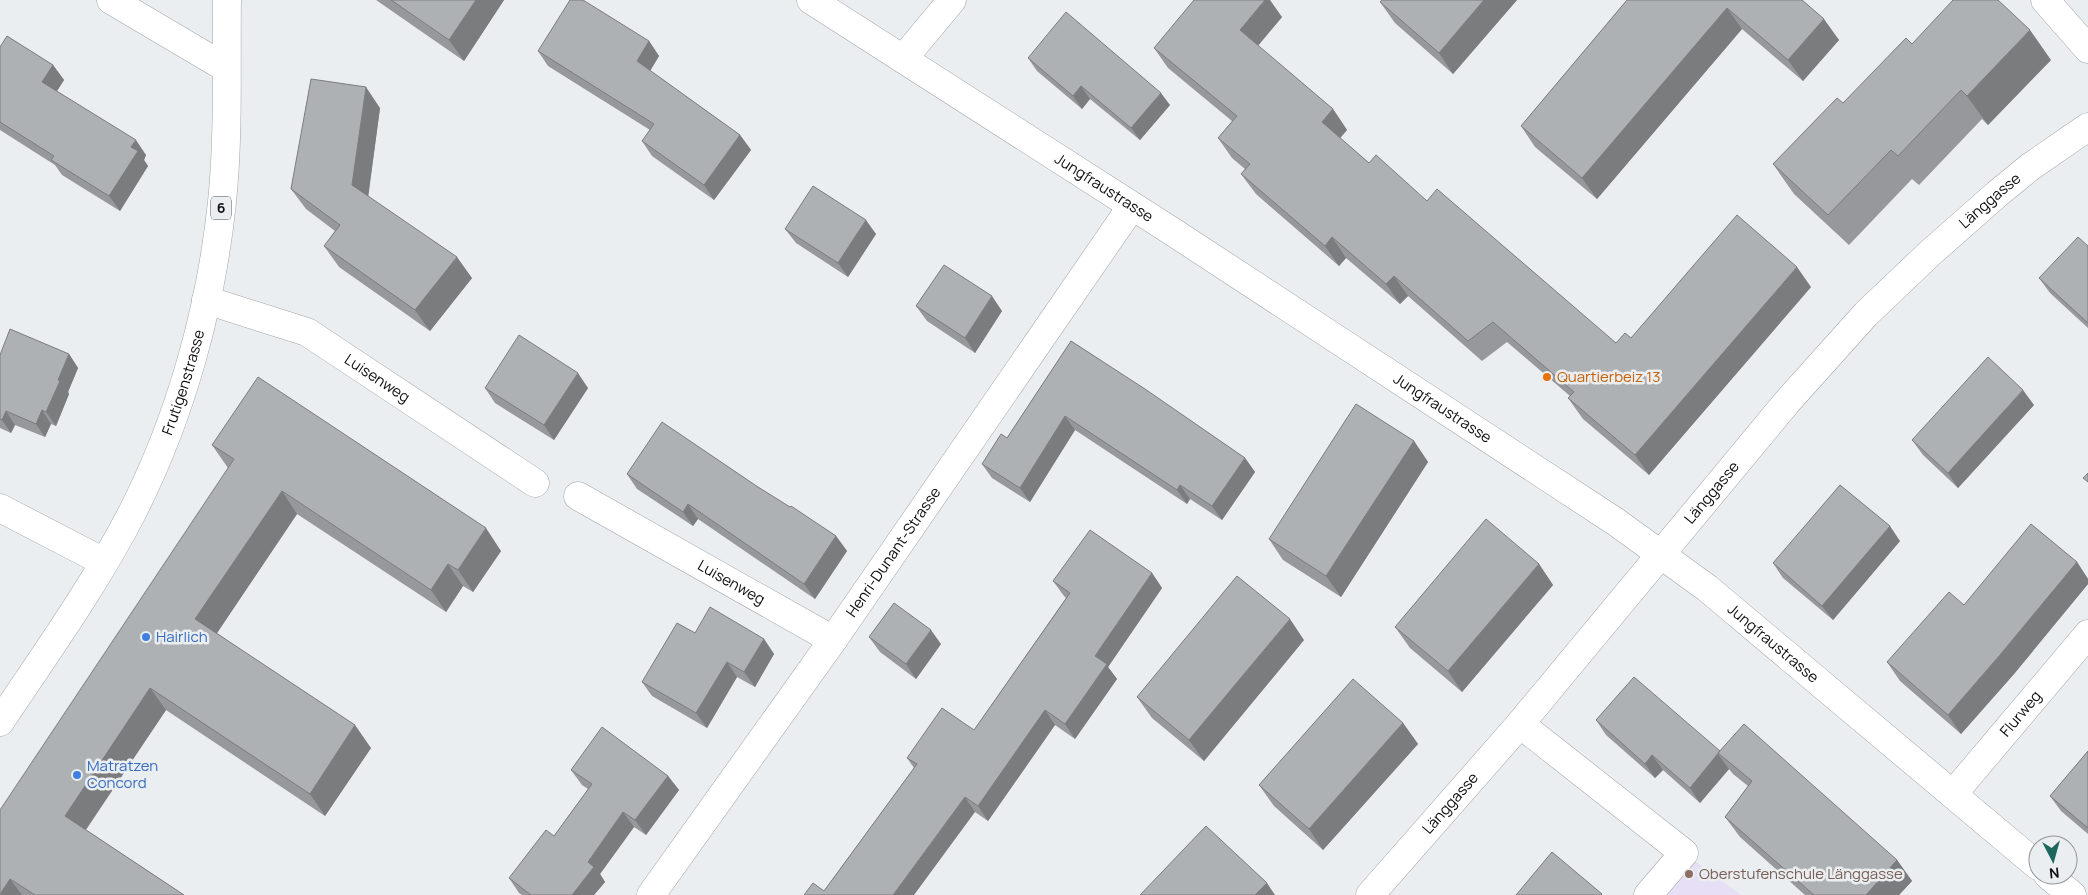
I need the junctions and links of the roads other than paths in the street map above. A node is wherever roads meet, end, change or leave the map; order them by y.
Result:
1 (111, 0) edge
2 (227, 0) edge
3 (811, 0) edge
4 (952, 0) edge
5 (2045, 0) edge
6 (2088, 50) edge
7 (902, 59) junction
8 (226, 68) junction
9 (2088, 127) edge
10 (1132, 206) junction
11 (206, 300) junction
12 (535, 483) dead end
13 (578, 496) dead end
14 (0, 508) edge
15 (1662, 555) junction
16 (104, 562) junction
17 (2088, 634) edge
18 (833, 640) junction
19 (0, 722) edge
20 (1520, 724) junction
21 (1953, 794) junction
22 (2028, 858) edge
23 (2060, 885) edge
24 (651, 895) edge
25 (1370, 895) edge
26 (1648, 895) edge
27 (2072, 895) edge

1 - 8 street
2 - 8 street, Frutigenstrasse / 6
3 - 7 street, Jungfraustrasse
4 - 7 street
5 - 6 street
7 - 10 street, Jungfraustrasse
8 - 11 street, Frutigenstrasse / 6
9 - 15 street, Länggasse
10 - 15 street, Jungfraustrasse
10 - 18 street, Henri-Dunant-Strasse
11 - 12 street, Luisenweg
11 - 16 street, Frutigenstrasse / 6
13 - 18 street, Luisenweg
14 - 16 street
15 - 20 street, Länggasse
15 - 21 street, Jungfraustrasse
16 - 19 street, Frutigenstrasse / 6
17 - 21 street, Flurweg
18 - 24 street, Henri-Dunant-Strasse
20 - 25 street, Länggasse
20 - 26 street
21 - 22 street, Jungfraustrasse
23 - 27 street

